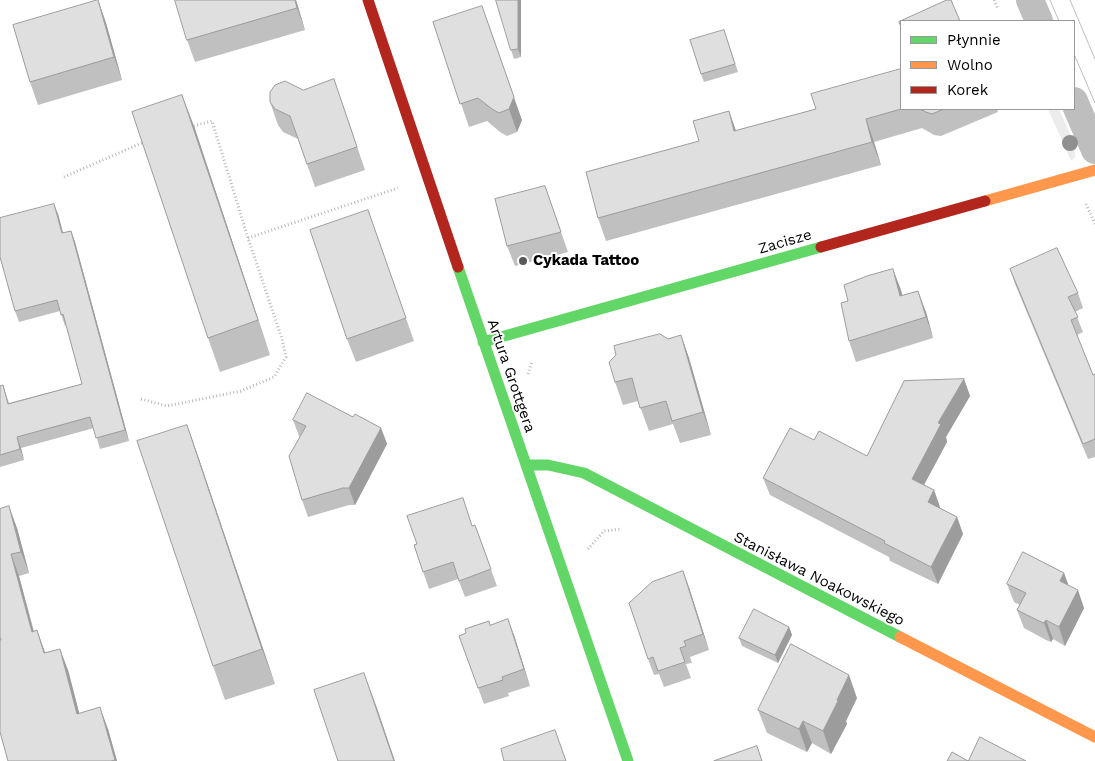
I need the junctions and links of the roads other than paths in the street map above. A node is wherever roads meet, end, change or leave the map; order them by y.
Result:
1 (368, 0) edge
2 (1030, 0) edge
3 (1039, 20) edge
4 (1075, 103) edge
5 (1095, 150) edge
6 (1095, 170) edge
7 (483, 342) junction
8 (526, 465) junction
9 (1095, 737) edge
10 (628, 761) edge

1 - 7 street, Artura Grottgera
2 - 3 street
4 - 5 street
6 - 7 street, Zacisze
7 - 8 street, Artura Grottgera
8 - 9 street, Stanisława Noakowskiego
8 - 10 street, Artura Grottgera

